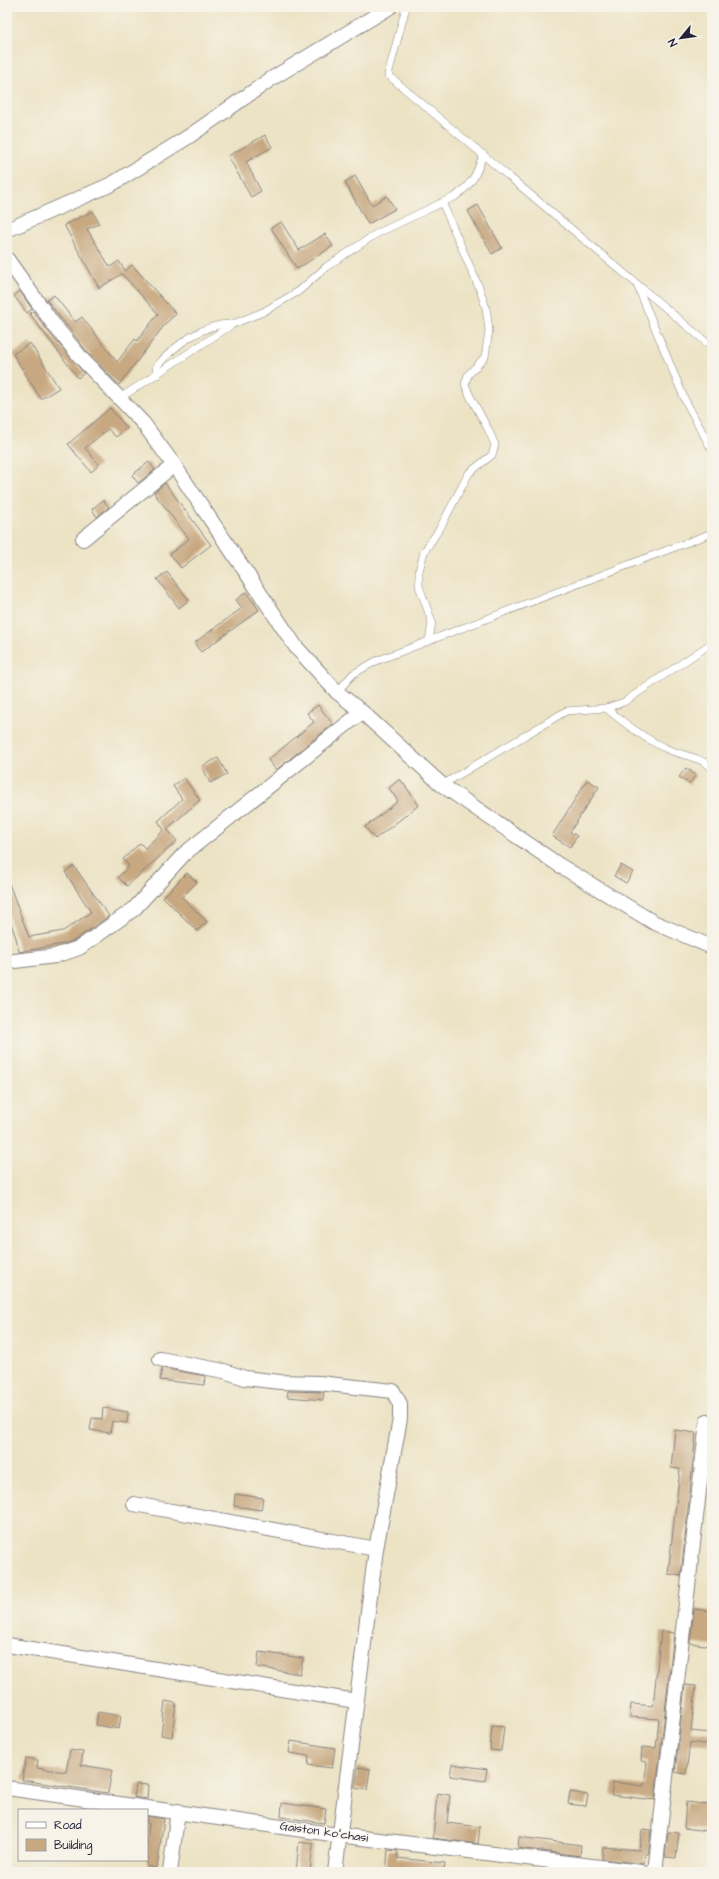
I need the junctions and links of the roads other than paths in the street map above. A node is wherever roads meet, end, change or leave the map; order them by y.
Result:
1 (390, 7) edge
2 (406, 7) edge
3 (483, 154) junction
4 (442, 202) junction
5 (7, 230) edge
6 (7, 259) edge
7 (636, 283) junction
8 (233, 324) junction
9 (712, 346) edge
10 (157, 375) junction
11 (120, 398) junction
12 (712, 450) edge
13 (174, 464) junction
14 (712, 533) edge
15 (83, 539) dead end
16 (429, 641) junction
17 (712, 643) edge
18 (337, 692) junction
19 (606, 708) junction
20 (362, 712) junction
21 (712, 768) edge
22 (442, 785) junction
23 (712, 948) edge
24 (7, 962) edge
25 (160, 1359) dead end
26 (707, 1422) dead end
27 (134, 1504) dead end
28 (376, 1549) junction
29 (7, 1644) edge
30 (356, 1701) junction
31 (7, 1788) edge
32 (178, 1811) junction
33 (338, 1835) junction
34 (170, 1872) edge
35 (335, 1872) edge
36 (641, 1872) edge
37 (655, 1872) edge

1 - 5 street
2 - 3 lane
3 - 4 lane
3 - 7 lane
4 - 8 lane
4 - 16 lane
6 - 11 street
7 - 9 lane
7 - 12 lane
8 - 10 lane
8 - 10 lane
10 - 11 lane
11 - 13 street
13 - 15 street
13 - 18 street
14 - 16 lane
16 - 18 lane
17 - 19 lane
18 - 20 street
19 - 21 lane
19 - 22 lane
20 - 22 street
20 - 24 street
22 - 23 street
25 - 28 street
26 - 37 street
27 - 28 street
28 - 30 street
29 - 30 street
30 - 33 street
31 - 32 street, Gaiston koʻchasi
32 - 33 street, Gaiston koʻchasi
32 - 34 street
33 - 35 street
33 - 36 street, Gaiston koʻchasi

